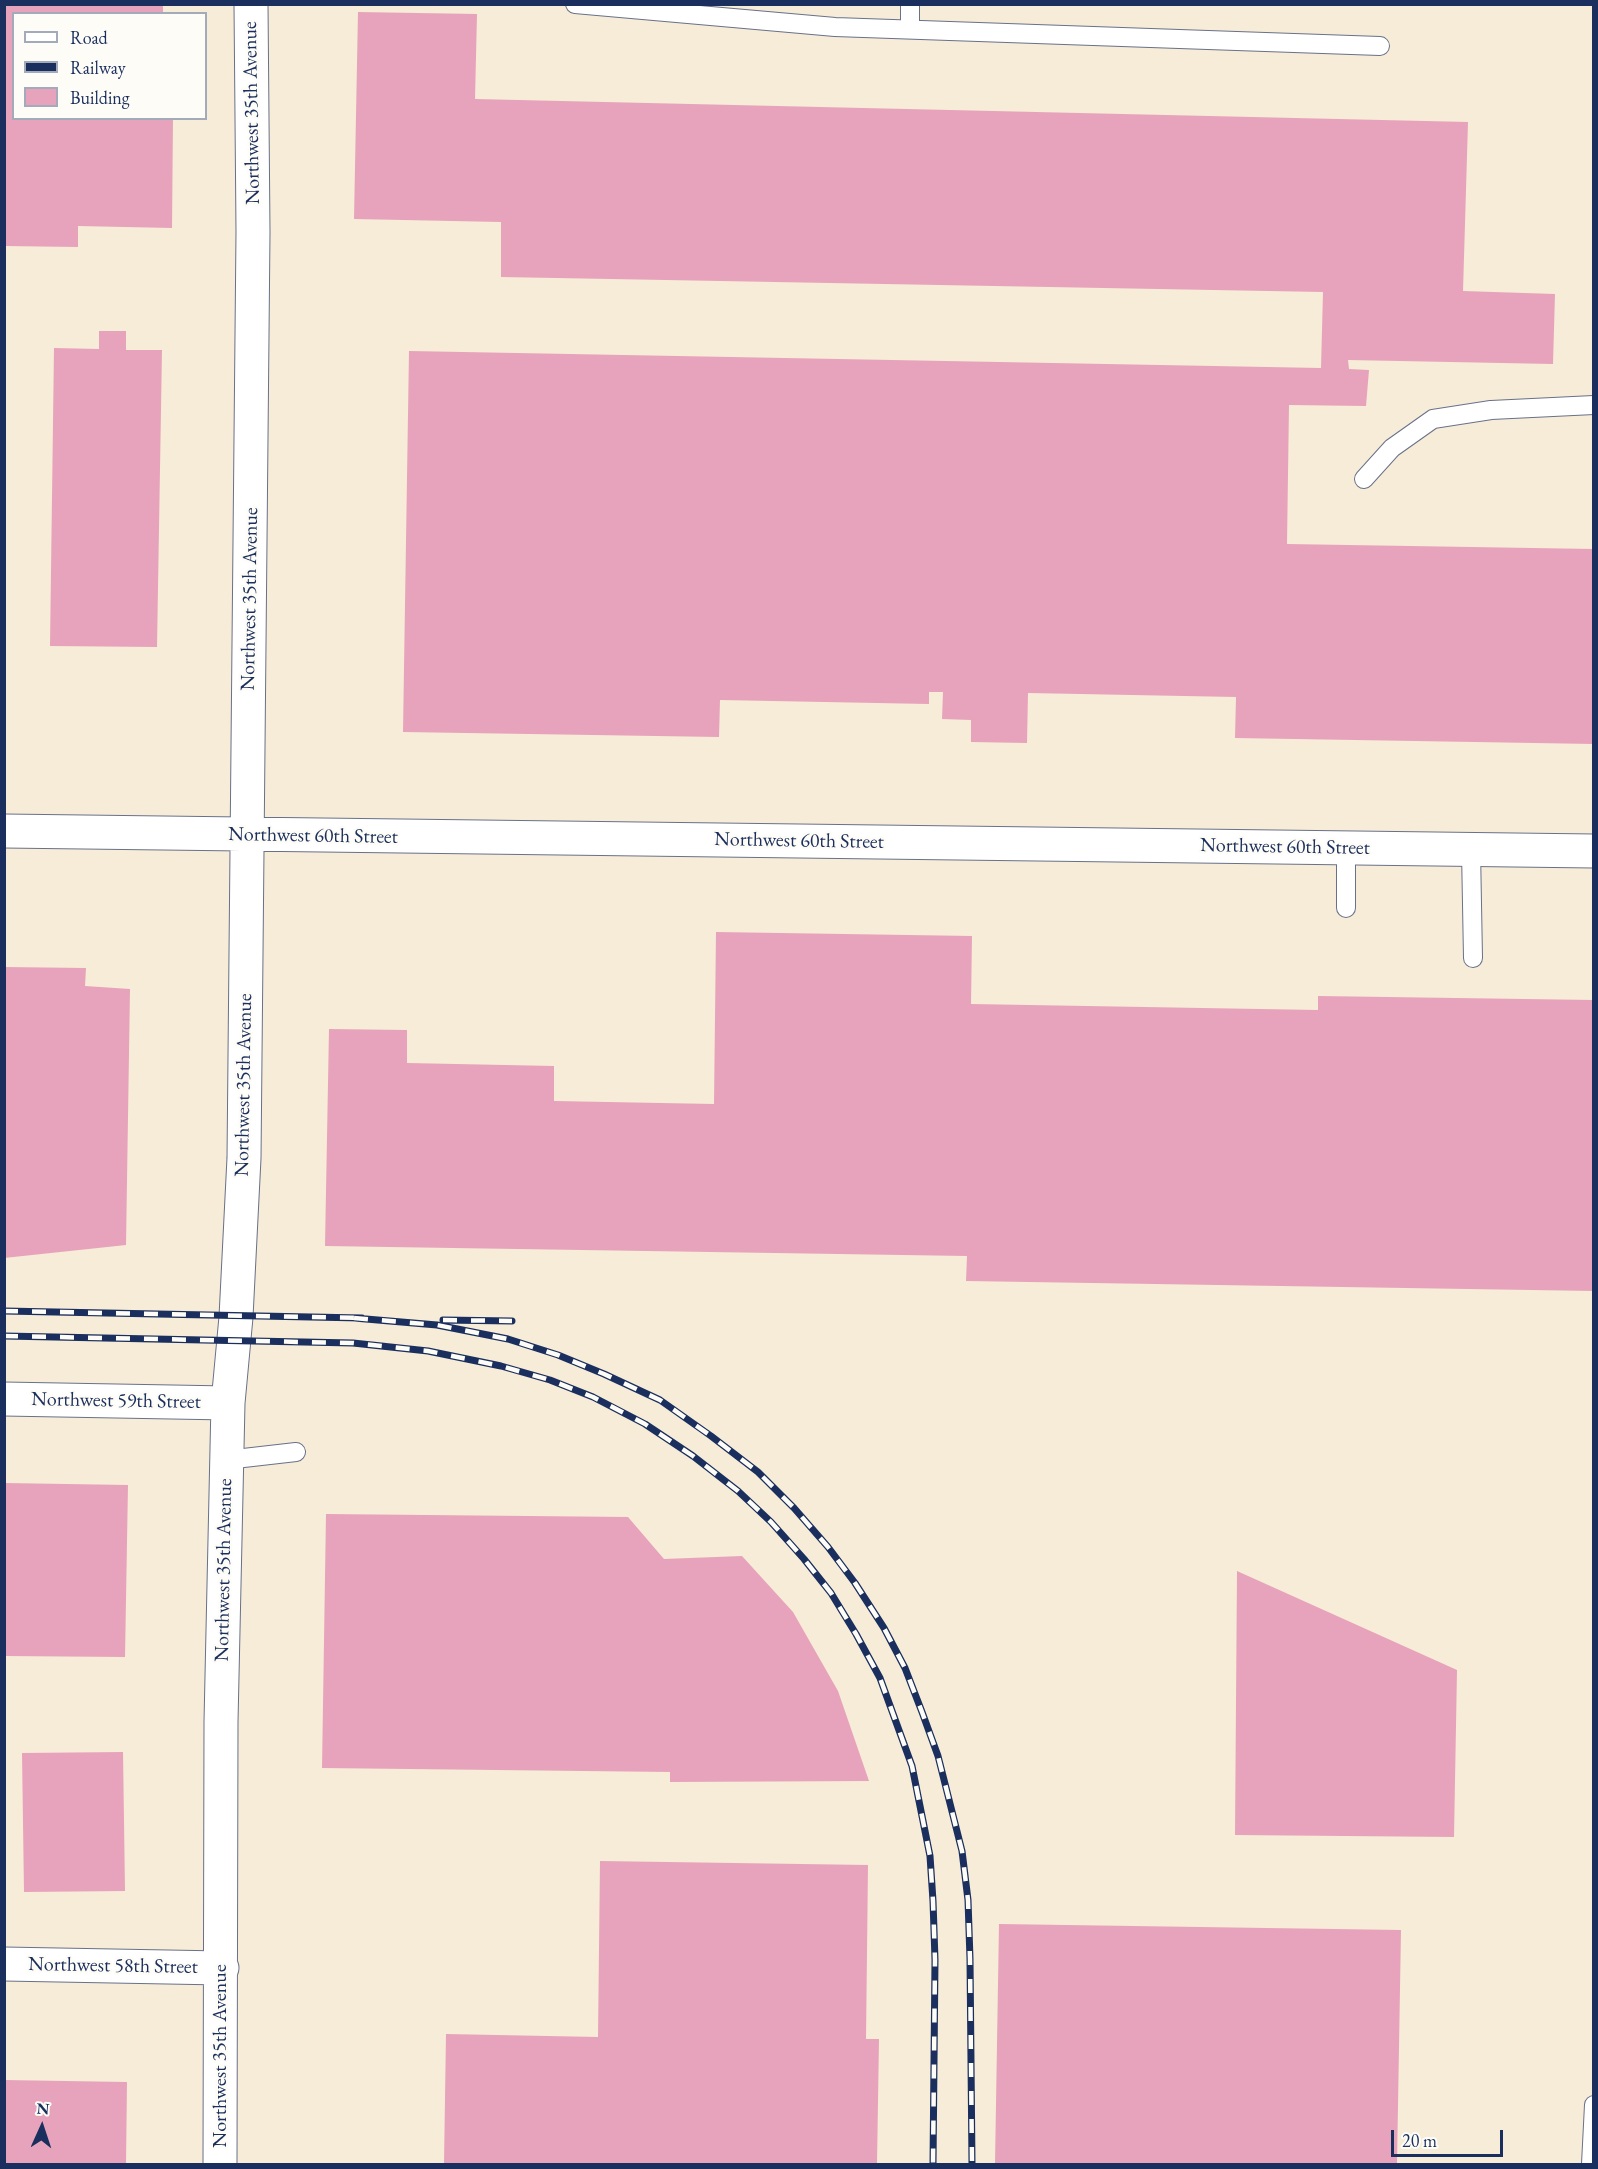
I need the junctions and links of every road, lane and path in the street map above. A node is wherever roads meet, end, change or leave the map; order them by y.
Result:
1 (251, 4) edge
2 (574, 4) edge
3 (910, 4) edge
4 (910, 29) junction
5 (1380, 46) dead end
6 (1593, 405) edge
7 (1364, 479) dead end
8 (4, 831) edge
9 (248, 835) junction
10 (1346, 848) junction
11 (1471, 850) junction
12 (1593, 851) edge
13 (1346, 908) dead end
14 (1473, 958) dead end
15 (4, 1399) edge
16 (228, 1403) junction
17 (297, 1452) dead end
18 (226, 1460) junction
19 (4, 1964) edge
20 (222, 1968) junction
21 (1593, 2105) edge
22 (220, 2164) edge
23 (1591, 2164) edge

1 - 9 street, Northwest 35th Avenue
2 - 4 lane
3 - 4 lane
4 - 5 lane
6 - 7 lane
8 - 9 street, Northwest 60th Street
9 - 10 street, Northwest 60th Street
9 - 16 street, Northwest 35th Avenue
10 - 11 street, Northwest 60th Street
10 - 13 lane
11 - 12 street, Northwest 60th Street
11 - 14 lane
15 - 16 street, Northwest 59th Street
16 - 18 street, Northwest 35th Avenue
17 - 18 lane
18 - 20 street, Northwest 35th Avenue
19 - 20 street, Northwest 58th Street
20 - 22 street, Northwest 35th Avenue
21 - 23 lane

